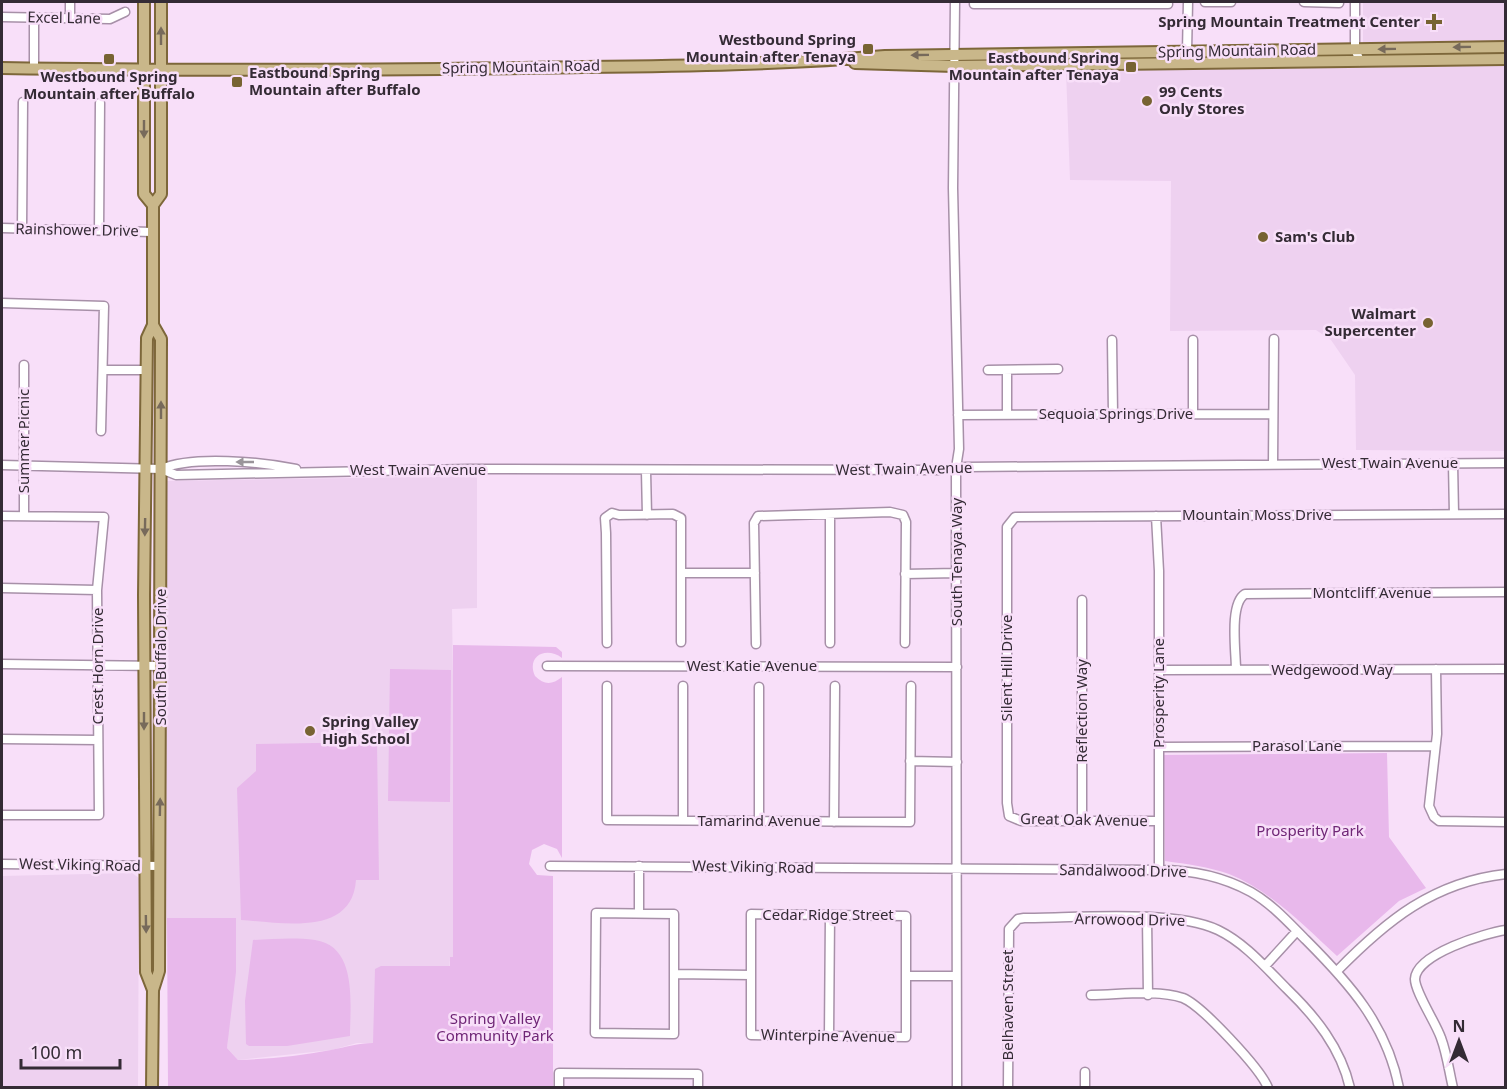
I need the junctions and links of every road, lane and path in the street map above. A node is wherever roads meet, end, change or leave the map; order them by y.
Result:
1 (70, 2) edge
2 (144, 2) edge
3 (161, 2) edge
4 (955, 2) edge
5 (1188, 2) edge
6 (1205, 2) edge
7 (1231, 2) edge
8 (1305, 2) edge
9 (1355, 2) edge
10 (1004, 3) edge
11 (1137, 3) edge
12 (1339, 3) edge
13 (974, 4) dead end
14 (1168, 4) dead end
15 (125, 12) dead end
16 (2, 17) edge
17 (34, 17) junction
18 (70, 18) junction
19 (1506, 47) edge
20 (1355, 49) junction
21 (1242, 51) junction
22 (1187, 52) junction
23 (1506, 59) edge
24 (954, 60) junction
25 (1360, 61) junction
26 (1185, 64) junction
27 (1112, 65) junction
28 (2, 68) edge
29 (34, 68) junction
30 (144, 71) junction
31 (161, 71) junction
32 (23, 102) dead end
33 (100, 103) dead end
34 (153, 205) junction
35 (2, 228) edge
36 (22, 229) junction
37 (99, 230) junction
38 (152, 231) junction
39 (2, 303) edge
40 (153, 325) junction
41 (1274, 339) dead end
42 (1112, 340) dead end
43 (1192, 340) dead end
44 (24, 365) dead end
45 (1058, 369) dead end
46 (103, 370) junction
47 (147, 370) junction
48 (988, 370) dead end
49 (1007, 370) junction
50 (1113, 414) junction
51 (1193, 414) junction
52 (1273, 414) junction
53 (1007, 415) junction
54 (958, 416) junction
55 (101, 431) dead end
56 (1453, 463) junction
57 (1506, 463) edge
58 (1274, 464) junction
59 (2, 465) edge
60 (23, 466) junction
61 (146, 468) junction
62 (956, 468) junction
63 (161, 469) junction
64 (646, 471) junction
65 (830, 514) junction
66 (1454, 514) junction
67 (1506, 514) edge
68 (647, 515) junction
69 (2, 516) edge
70 (24, 516) junction
71 (1156, 516) junction
72 (1010, 522) joint
73 (681, 573) junction
74 (755, 573) junction
75 (957, 573) junction
76 (905, 574) junction
77 (2, 588) edge
78 (97, 590) junction
79 (1506, 592) edge
80 (1082, 600) dead end
81 (681, 642) dead end
82 (607, 643) dead end
83 (830, 643) dead end
84 (905, 643) dead end
85 (756, 644) dead end
86 (2, 664) edge
87 (99, 666) junction
88 (144, 666) junction
89 (161, 666) junction
90 (547, 666) dead end
91 (957, 667) junction
92 (1436, 669) junction
93 (1506, 669) edge
94 (1159, 670) junction
95 (1236, 670) junction
96 (607, 686) dead end
97 (683, 686) dead end
98 (835, 686) dead end
99 (911, 686) dead end
100 (759, 687) dead end
101 (2, 739) edge
102 (98, 740) junction
103 (1435, 746) junction
104 (1159, 747) junction
105 (910, 762) junction
106 (957, 762) junction
107 (2, 815) edge
108 (1009, 816) joint
109 (683, 820) junction
110 (759, 821) junction
111 (1082, 821) junction
112 (1159, 821) junction
113 (834, 822) junction
114 (1506, 822) edge
115 (2, 864) edge
116 (145, 866) junction
117 (159, 866) junction
118 (550, 866) dead end
119 (639, 866) junction
120 (956, 870) junction
121 (1159, 870) junction
122 (1506, 874) edge
123 (639, 913) junction
124 (830, 915) junction
125 (1147, 918) junction
126 (1012, 924) joint
127 (1506, 930) edge
128 (1297, 931) junction
129 (1264, 966) junction
130 (1337, 970) junction
131 (674, 974) junction
132 (751, 975) junction
133 (906, 976) junction
134 (956, 976) junction
135 (153, 990) junction
136 (1091, 995) dead end
137 (1148, 995) junction
138 (829, 1035) junction
139 (1085, 1072) dead end
140 (152, 1088) edge
141 (559, 1088) edge
142 (698, 1088) edge
143 (957, 1088) edge
144 (1008, 1088) edge
145 (1085, 1088) edge
146 (1269, 1088) edge
147 (1350, 1088) edge
148 (1399, 1088) edge
149 (1453, 1088) edge

1 - 18 street
2 - 30 main road, South Buffalo Drive
31 -> 3 main road, South Buffalo Drive
4 - 24 street, South Tenaya Way
5 - 22 street
6 - 7 street
8 - 12 street
9 - 20 street
10 - 11 street
10 - 13 street
11 - 14 street
15 - 18 street, Excel Lane
16 - 17 street, Excel Lane
17 - 18 street, Excel Lane
17 - 29 street
19 -> 20 main road, Spring Mountain Road
20 - 21 main road, Spring Mountain Road
20 - 25 street
21 - 22 main road, Spring Mountain Road
21 - 26 main road
22 - 24 main road, Spring Mountain Road
22 - 27 main road
23 - 25 main road, Spring Mountain Road
24 - 27 main road, Spring Mountain Road
24 - 31 main road, Spring Mountain Road
24 - 54 street, South Tenaya Way
25 - 26 main road, Spring Mountain Road
26 - 27 main road, Spring Mountain Road
28 - 29 main road, Spring Mountain Road
29 - 30 main road, Spring Mountain Road
30 - 31 main road, Spring Mountain Road
30 -> 34 main road, South Buffalo Drive
31 - 34 main road, South Buffalo Drive
32 - 36 street
33 - 37 street
34 - 38 main road, South Buffalo Drive
35 - 36 street, Rainshower Drive
36 - 37 street, Rainshower Drive
37 - 38 street, Rainshower Drive
38 - 40 main road, South Buffalo Drive
39 - 46 street
40 - 47 main road, South Buffalo Drive
63 -> 40 main road, South Buffalo Drive
41 - 52 street
42 - 50 street
43 - 51 street
44 - 60 street, Summer Picnic
45 - 49 street
46 - 47 street
46 - 55 street
47 - 61 main road, South Buffalo Drive
48 - 49 street
49 - 53 street
50 - 51 street, Sequoia Springs Drive
50 - 53 street, Sequoia Springs Drive
51 - 52 street, Sequoia Springs Drive
52 - 58 street
53 - 54 street, Sequoia Springs Drive
54 - 62 street, South Tenaya Way
56 - 57 street, West Twain Avenue
56 - 58 street, West Twain Avenue
56 - 66 street
58 - 62 street, West Twain Avenue
59 - 60 street, West Twain Avenue
60 - 61 street, West Twain Avenue
60 - 70 street, Summer Picnic
61 - 63 street, West Twain Avenue
61 -> 88 main road, South Buffalo Drive
62 - 64 street, West Twain Avenue
62 - 75 street, South Tenaya Way
63 - 64 street, West Twain Avenue
63 - 89 main road, South Buffalo Drive
64 - 68 street
65 - 74 street
65 - 76 street
65 - 83 street
66 - 67 street, Mountain Moss Drive
66 - 71 street, Mountain Moss Drive
68 - 73 street
68 - 82 street
69 - 70 street
70 - 78 street, Crest Horn Drive
71 - 72 street, Mountain Moss Drive
71 - 94 street, Prosperity Lane
72 - 108 street, Silent Hill Drive
73 - 74 street
73 - 81 street
74 - 85 street
75 - 76 street
75 - 91 street, South Tenaya Way
76 - 84 street
77 - 78 street
78 - 87 street, Crest Horn Drive
79 - 95 street, Montcliff Avenue
80 - 111 street, Reflection Way
86 - 87 street
87 - 88 street
87 - 102 street, Crest Horn Drive
88 - 89 street
88 -> 116 main road, South Buffalo Drive
117 -> 89 main road, South Buffalo Drive
90 - 91 street, West Katie Avenue
91 - 106 street, South Tenaya Way
92 - 93 street, Wedgewood Way
92 - 95 street, Wedgewood Way
92 - 103 street
94 - 95 street, Wedgewood Way
94 - 104 street, Prosperity Lane
96 - 109 street, Tamarind Avenue
97 - 109 street
98 - 113 street
99 - 105 street
100 - 110 street
101 - 102 street
102 - 107 street, Crest Horn Drive
103 - 104 street, Parasol Lane
103 - 114 street
104 - 112 street, Prosperity Lane
105 - 106 street
105 - 113 street, Tamarind Avenue
106 - 120 street, South Tenaya Way
108 - 111 street, Great Oak Avenue
109 - 110 street, Tamarind Avenue
110 - 113 street, Tamarind Avenue
111 - 112 street, Great Oak Avenue
112 - 121 street, Prosperity Lane
115 - 116 street, West Viking Road
116 - 117 street, West Viking Road
116 -> 135 main road, South Buffalo Drive
117 - 135 main road, South Buffalo Drive
118 - 119 street, West Viking Road
119 - 120 street, West Viking Road
119 - 123 street
120 - 121 street, Sandalwood Drive
120 - 134 street, South Tenaya Way
121 - 128 street, Sandalwood Drive
122 - 130 street
123 - 131 street
123 - 131 street
124 - 132 street, Cedar Ridge Street
124 - 133 street, Cedar Ridge Street
124 - 138 street
125 - 126 street, Arrowood Drive
125 - 129 street, Arrowood Drive
125 - 137 street
126 - 144 street, Belhaven Street
127 - 149 street
128 - 129 street
128 - 130 street, Sandalwood Drive
129 - 147 street, Arrowood Drive
130 - 148 street, Sandalwood Drive
131 - 132 street
132 - 138 street, Winterpine Avenue
133 - 134 street
133 - 138 street, Winterpine Avenue
134 - 143 street, South Tenaya Way
135 - 140 main road, South Buffalo Drive
136 - 137 street
137 - 146 street
139 - 145 street
141 - 142 street

